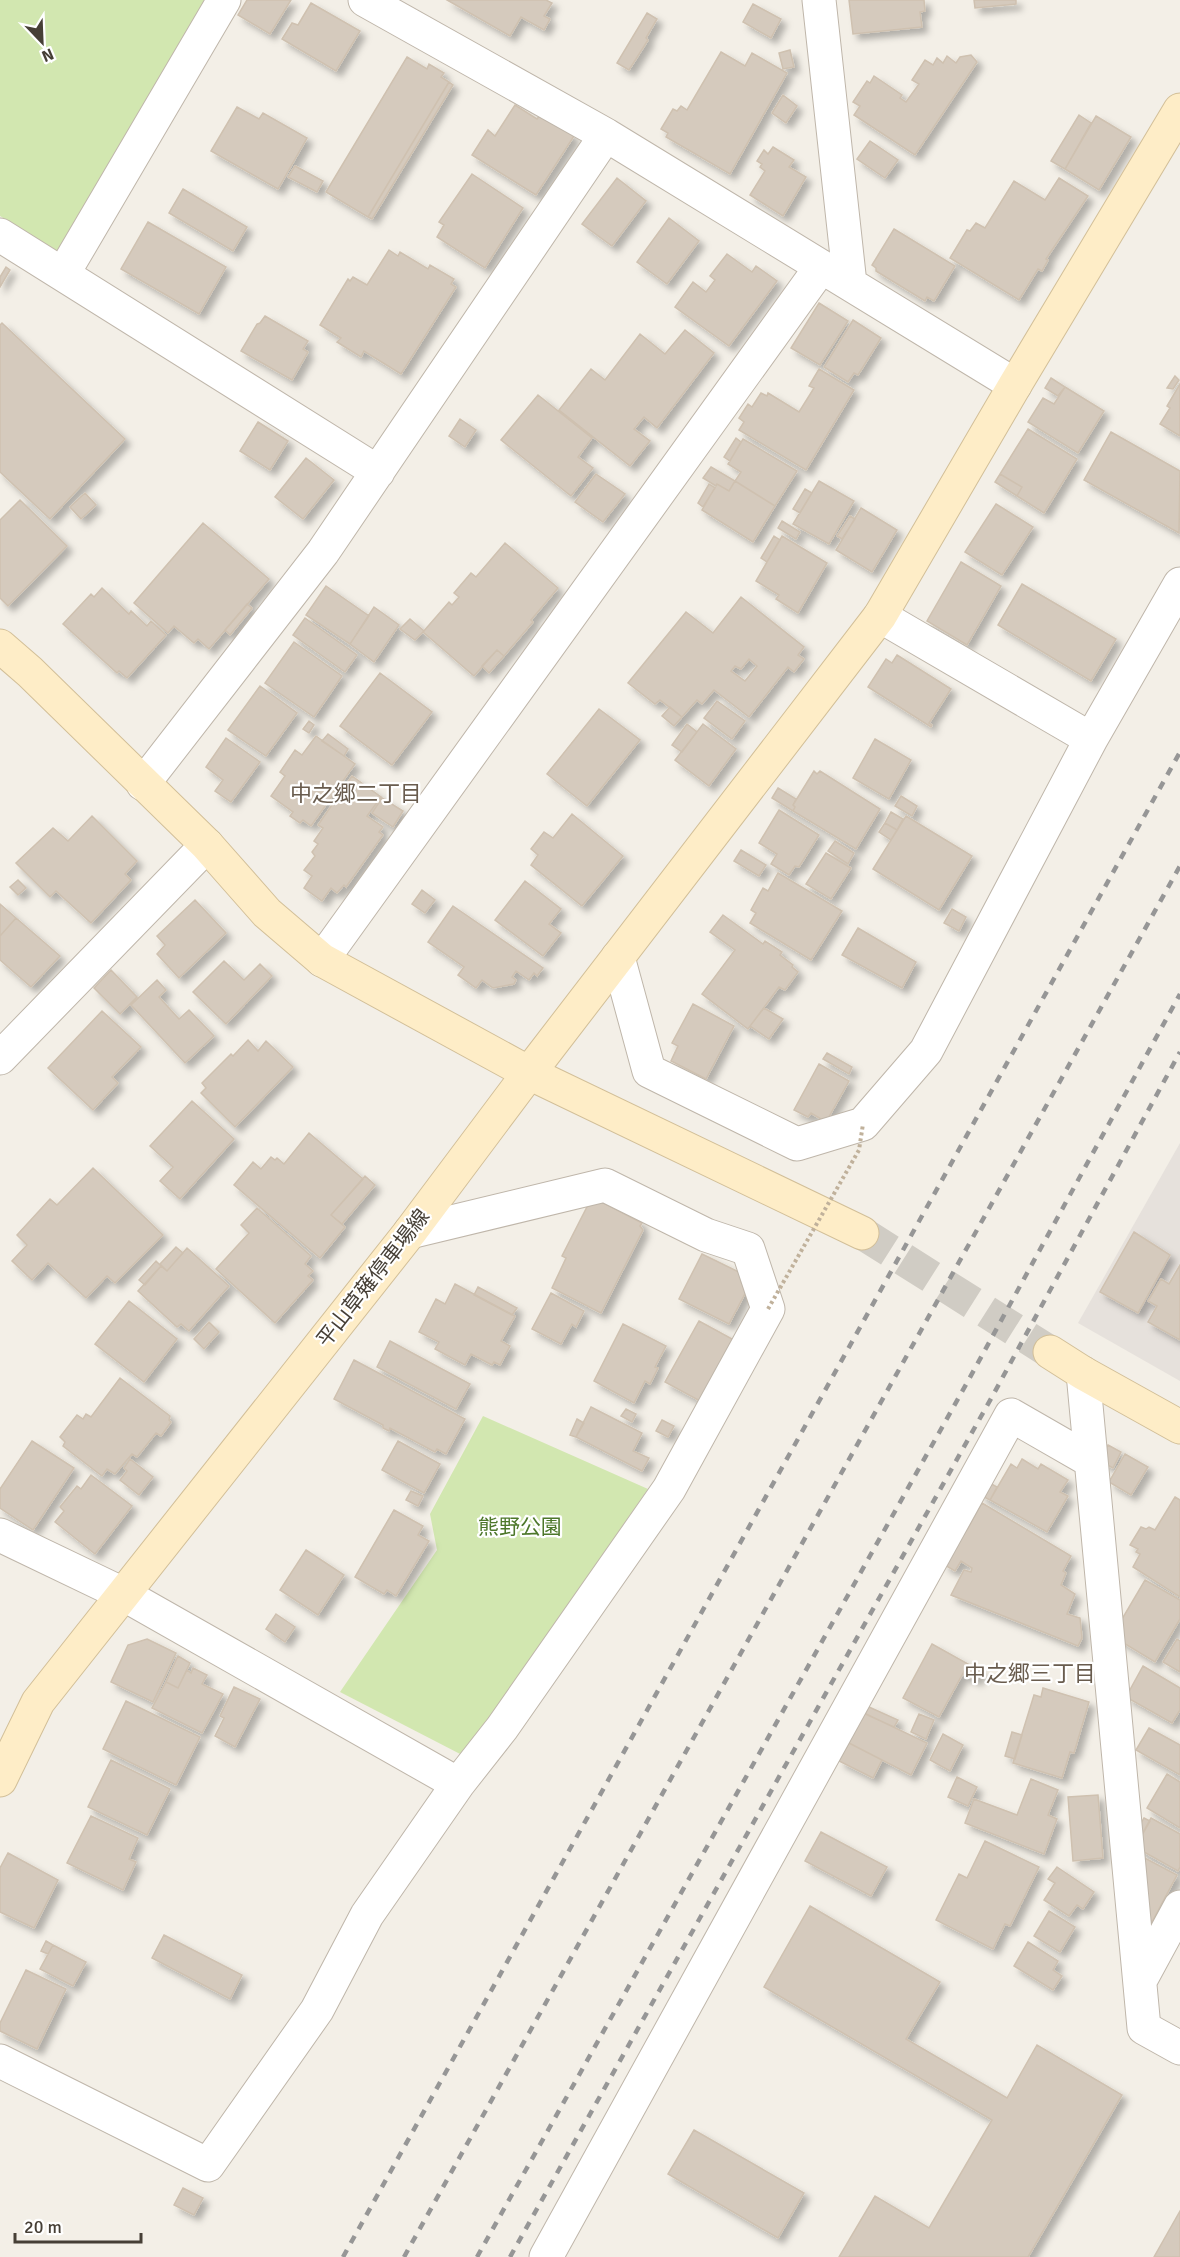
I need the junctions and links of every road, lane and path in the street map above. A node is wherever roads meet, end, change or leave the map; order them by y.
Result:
1 (224, 0) edge
2 (819, 0) edge
3 (368, 1) edge
4 (1180, 110) edge
5 (606, 135) junction
6 (0, 234) edge
7 (821, 267) junction
8 (63, 274) junction
9 (850, 285) junction
10 (1015, 385) junction
11 (378, 472) junction
12 (1180, 584) edge
13 (880, 616) junction
14 (0, 646) edge
15 (1091, 739) junction
16 (144, 784) junction
17 (207, 844) junction
18 (618, 957) junction
19 (322, 960) junction
20 (0, 1058) edge
21 (529, 1073) junction
22 (863, 1124) junction
23 (410, 1232) junction
24 (862, 1233) tunnel mouth
25 (768, 1309) junction
26 (1050, 1352) tunnel mouth
27 (1083, 1373) junction
28 (1180, 1427) edge
29 (1091, 1461) junction
30 (0, 1535) edge
31 (123, 1594) junction
32 (0, 1780) edge
33 (458, 1784) junction
34 (1180, 1907) edge
35 (1140, 1981) junction
36 (1180, 2048) edge
37 (0, 2061) edge
38 (546, 2257) edge

1 - 8 street
2 - 9 street
3 - 5 street
4 - 10 street, 平山草薙停車場線
5 - 7 street
5 - 11 street
6 - 8 street
7 - 9 street
7 - 19 street
8 - 11 street
9 - 10 street
10 - 13 street, 平山草薙停車場線
11 - 16 street
12 - 15 street
13 - 15 street
13 - 18 street, 平山草薙停車場線
14 - 16 street
15 - 22 street
16 - 17 street
17 - 19 street
17 - 20 street
18 - 21 street, 平山草薙停車場線
18 - 22 street
19 - 21 street
21 - 23 street, 平山草薙停車場線
21 - 24 street
22 - 25 path, bridge
23 - 25 street
23 - 31 street, 平山草薙停車場線
25 - 33 street
26 - 27 street
27 - 28 street
27 - 29 street
29 - 35 street
29 - 38 street
30 - 31 street
31 - 32 street, 平山草薙停車場線
31 - 33 street
33 - 37 street
34 - 35 street
35 - 36 street

